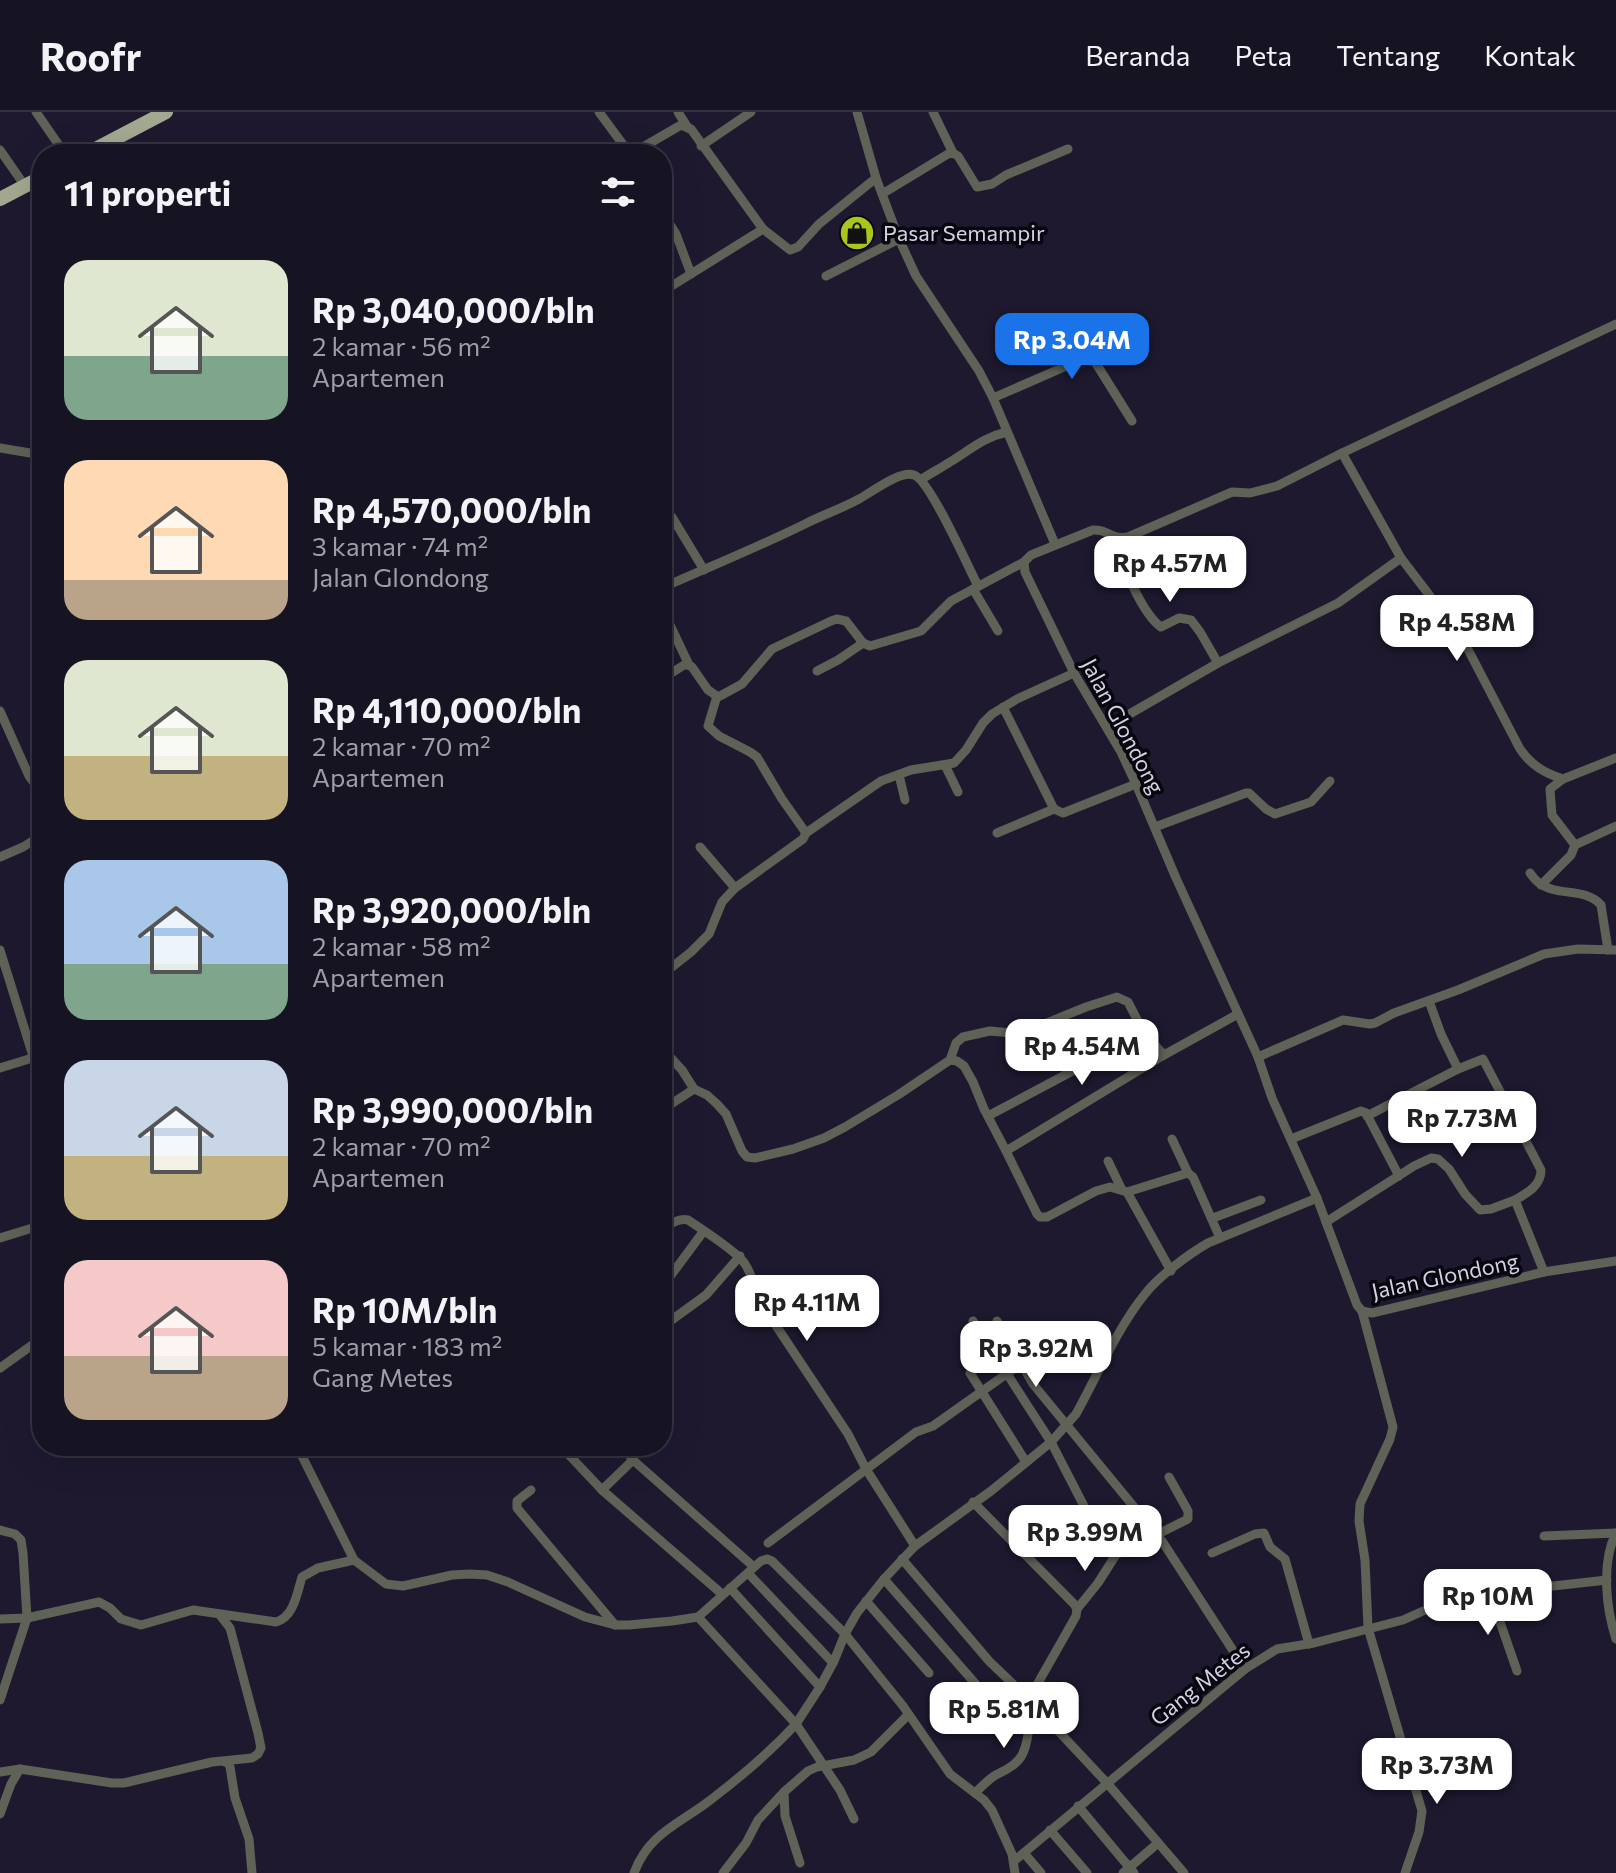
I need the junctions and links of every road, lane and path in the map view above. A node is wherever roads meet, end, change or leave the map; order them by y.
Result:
1 (36, 112) edge
2 (599, 112) edge
3 (678, 112) edge
4 (751, 112) edge
5 (857, 112) edge
6 (933, 112) edge
7 (157, 114) edge
8 (688, 128) junction
9 (58, 144) edge
10 (104, 144) edge
11 (623, 144) edge
12 (648, 144) edge
13 (701, 146) junction
14 (1068, 149) dead end
15 (0, 150) edge
16 (953, 153) junction
17 (876, 178) junction
18 (32, 182) edge
19 (25, 186) junction
20 (882, 194) junction
21 (0, 199) edge
22 (672, 228) edge
23 (763, 229) junction
24 (899, 239) junction
25 (691, 274) junction
26 (826, 276) dead end
27 (672, 286) edge
28 (1616, 324) edge
29 (993, 398) junction
30 (1132, 421) dead end
31 (1007, 432) junction
32 (0, 448) edge
33 (32, 453) edge
34 (1342, 453) junction
35 (922, 479) junction
36 (672, 517) edge
37 (1114, 537) junction
38 (1055, 544) junction
39 (1401, 558) junction
40 (1024, 562) junction
41 (704, 570) junction
42 (672, 584) edge
43 (975, 587) junction
44 (672, 629) edge
45 (998, 631) dead end
46 (863, 643) junction
47 (1218, 663) junction
48 (689, 665) junction
49 (817, 671) dead end
50 (672, 673) edge
51 (1074, 673) junction
52 (717, 696) junction
53 (1003, 707) junction
54 (0, 711) edge
55 (1107, 727) junction
56 (1616, 758) edge
57 (945, 765) junction
58 (899, 775) junction
59 (1563, 779) junction
60 (32, 780) edge
61 (1330, 781) dead end
62 (1136, 784) junction
63 (958, 792) dead end
64 (905, 800) dead end
65 (1054, 809) junction
66 (1616, 826) edge
67 (1155, 827) junction
68 (806, 833) junction
69 (997, 833) dead end
70 (32, 841) edge
71 (1575, 845) junction
72 (700, 847) dead end
73 (0, 857) edge
74 (1530, 873) dead end
75 (1541, 885) junction
76 (735, 888) junction
77 (0, 950) edge
78 (1612, 950) edge
79 (672, 967) edge
80 (1429, 1001) junction
81 (1238, 1014) junction
82 (1144, 1033) junction
83 (32, 1040) edge
84 (1164, 1055) junction
85 (1258, 1057) junction
86 (32, 1059) edge
87 (672, 1059) edge
88 (950, 1060) junction
89 (0, 1068) edge
90 (1458, 1069) junction
91 (694, 1089) junction
92 (672, 1103) edge
93 (988, 1116) junction
94 (1367, 1116) junction
95 (1172, 1139) dead end
96 (1291, 1139) junction
97 (1006, 1151) junction
98 (1108, 1161) dead end
99 (1188, 1173) junction
100 (1399, 1176) junction
101 (1124, 1191) junction
102 (1317, 1198) junction
103 (1261, 1200) dead end
104 (1515, 1200) junction
105 (1247, 1205) junction
106 (1213, 1218) junction
107 (1326, 1222) junction
108 (672, 1223) edge
109 (1254, 1223) junction
110 (32, 1228) edge
111 (703, 1232) junction
112 (0, 1238) edge
113 (1220, 1238) junction
114 (740, 1256) junction
115 (1616, 1261) edge
116 (1171, 1271) junction
117 (1544, 1272) junction
118 (672, 1274) edge
119 (1362, 1311) junction
120 (672, 1320) edge
121 (973, 1321) dead end
122 (997, 1321) dead end
123 (32, 1345) edge
124 (1022, 1363) junction
125 (0, 1368) edge
126 (970, 1373) dead end
127 (1007, 1374) junction
128 (982, 1392) junction
129 (1068, 1425) junction
130 (1051, 1442) junction
131 (302, 1456) edge
132 (570, 1456) edge
133 (630, 1456) edge
134 (633, 1460) junction
135 (1026, 1462) junction
136 (866, 1469) junction
137 (1169, 1477) dead end
138 (531, 1490) dead end
139 (602, 1490) junction
140 (973, 1502) junction
141 (0, 1530) edge
142 (1616, 1533) edge
143 (1157, 1535) junction
144 (1544, 1536) dead end
145 (768, 1543) dead end
146 (915, 1546) junction
147 (1117, 1553) junction
148 (1212, 1553) dead end
149 (902, 1559) junction
150 (354, 1560) junction
151 (751, 1570) junction
152 (884, 1579) junction
153 (1607, 1580) junction
154 (726, 1591) junction
155 (1490, 1593) junction
156 (866, 1601) junction
157 (1077, 1609) junction
158 (219, 1614) junction
159 (698, 1617) junction
160 (27, 1618) junction
161 (0, 1619) edge
162 (615, 1625) junction
163 (1368, 1628) junction
164 (845, 1634) junction
165 (1616, 1639) edge
166 (1309, 1644) junction
167 (833, 1663) junction
168 (1245, 1669) junction
169 (1517, 1671) dead end
170 (929, 1673) dead end
171 (820, 1687) junction
172 (0, 1700) edge
173 (1031, 1700) junction
174 (994, 1705) dead end
175 (908, 1715) junction
176 (796, 1724) junction
177 (225, 1762) junction
178 (825, 1765) junction
179 (20, 1769) junction
180 (0, 1772) edge
181 (1107, 1783) junction
182 (784, 1792) junction
183 (975, 1793) junction
184 (1078, 1806) junction
185 (0, 1814) edge
186 (854, 1819) dead end
187 (1050, 1830) junction
188 (1158, 1843) junction
189 (1024, 1853) junction
190 (1014, 1861) junction
191 (800, 1863) dead end
192 (1129, 1871) edge
193 (252, 1873) edge
194 (634, 1873) edge
195 (723, 1873) edge
196 (1015, 1873) edge
197 (1041, 1873) edge
198 (1087, 1873) edge
199 (1184, 1873) edge
200 (1405, 1873) edge

1 - 9 street
2 - 11 street
3 - 8 street
4 - 13 street
5 - 17 street
6 - 16 street
7 - 10 main road
8 - 12 street
8 - 13 street
13 - 23 street
14 - 16 street
15 - 19 street
16 - 20 street
17 - 20 street
17 - 23 street
18 - 19 main road
19 - 21 main road
20 - 24 street
22 - 25 street
23 - 25 street
24 - 26 street
24 - 29 street
25 - 27 street
28 - 34 street
29 - 30 street
29 - 31 street
31 - 35 street
31 - 38 street
32 - 33 street
34 - 37 street
34 - 39 street
35 - 41 street
35 - 43 street
36 - 41 street
37 - 38 street
37 - 47 street
38 - 40 street
39 - 47 street
39 - 59 street
40 - 43 street
40 - 51 street, Jalan Glondong
41 - 42 street
43 - 45 street
43 - 46 street
44 - 48 street
46 - 49 street
46 - 52 street
47 - 55 street
48 - 50 street
48 - 52 street
51 - 53 street
51 - 55 street, Jalan Glondong
52 - 68 street
53 - 57 street
53 - 65 street
54 - 60 street
55 - 62 street, Jalan Glondong
56 - 59 street
57 - 58 street
57 - 63 street
58 - 64 street
58 - 68 street
59 - 71 street
61 - 67 street
62 - 65 street
62 - 67 street, Jalan Glondong
65 - 69 street
66 - 71 street
67 - 81 street, Jalan Glondong
68 - 76 street
70 - 73 street
71 - 75 street
72 - 76 street
74 - 75 street
75 - 78 street
76 - 79 street
77 - 83 street
78 - 80 street
80 - 85 street
80 - 90 street
81 - 84 street
81 - 85 street, Jalan Glondong
82 - 84 street
82 - 88 street
82 - 93 street
84 - 97 street
85 - 96 street, Jalan Glondong
86 - 89 street
87 - 91 street
88 - 91 street
88 - 93 street
90 - 94 street
90 - 104 street
91 - 92 street
93 - 97 street
94 - 96 street
94 - 100 street
95 - 99 street
96 - 102 street, Jalan Glondong
97 - 101 street
98 - 101 street
99 - 101 street
99 - 106 street
100 - 104 street
100 - 107 street
101 - 116 street
102 - 107 street, Jalan Glondong
102 - 109 street
103 - 105 street
104 - 117 street
105 - 106 street
105 - 109 street
106 - 113 street
107 - 119 street, Jalan Glondong
108 - 111 street
109 - 113 street
110 - 112 street
111 - 114 street
111 - 118 street
113 - 116 street
114 - 120 street
114 - 136 street
115 - 117 street, Jalan Glondong
116 - 129 street
117 - 119 street, Jalan Glondong
119 - 163 street
121 - 127 street
122 - 124 street
123 - 125 street
124 - 127 street
124 - 129 street
126 - 128 street
127 - 128 street
127 - 130 street
128 - 135 street
128 - 136 street
129 - 130 street
129 - 143 street
130 - 135 street
130 - 147 street
131 - 150 street
132 - 139 street
133 - 134 street
134 - 139 street
134 - 151 street
135 - 140 street
136 - 145 street
136 - 146 street
137 - 143 street
138 - 162 street
139 - 154 street
140 - 146 street
140 - 157 street
141 - 160 street
142 - 144 street
142 - 153 street
143 - 147 street
143 - 168 street
146 - 149 street
147 - 157 street
148 - 166 street
149 - 152 street
149 - 173 street
150 - 158 street
150 - 162 street
151 - 154 street
151 - 164 street
151 - 167 street
152 - 156 street
152 - 174 street
153 - 155 street, Gang Metes
153 - 165 street
154 - 159 street
154 - 171 street
155 - 163 street, Gang Metes
155 - 169 street
156 - 164 street
156 - 170 street
157 - 173 street
158 - 160 street
158 - 177 street
159 - 162 street
159 - 176 street
160 - 161 street
160 - 172 street
163 - 166 street, Gang Metes
163 - 200 street
164 - 167 street
164 - 175 street
166 - 168 street, Gang Metes
167 - 171 street
168 - 181 street, Gang Metes
171 - 176 street
173 - 181 street
173 - 183 street
175 - 178 street
175 - 183 street
176 - 178 street
176 - 194 street
177 - 179 street
177 - 193 street
178 - 182 street
178 - 186 street
179 - 180 street
179 - 185 street
181 - 184 street, Gang Metes
181 - 188 street
182 - 191 street
182 - 195 street
183 - 190 street
184 - 187 street, Gang Metes
184 - 192 street
187 - 189 street, Gang Metes
187 - 198 street
188 - 192 street
188 - 199 street
189 - 190 street, Gang Metes
189 - 197 street
190 - 196 street

